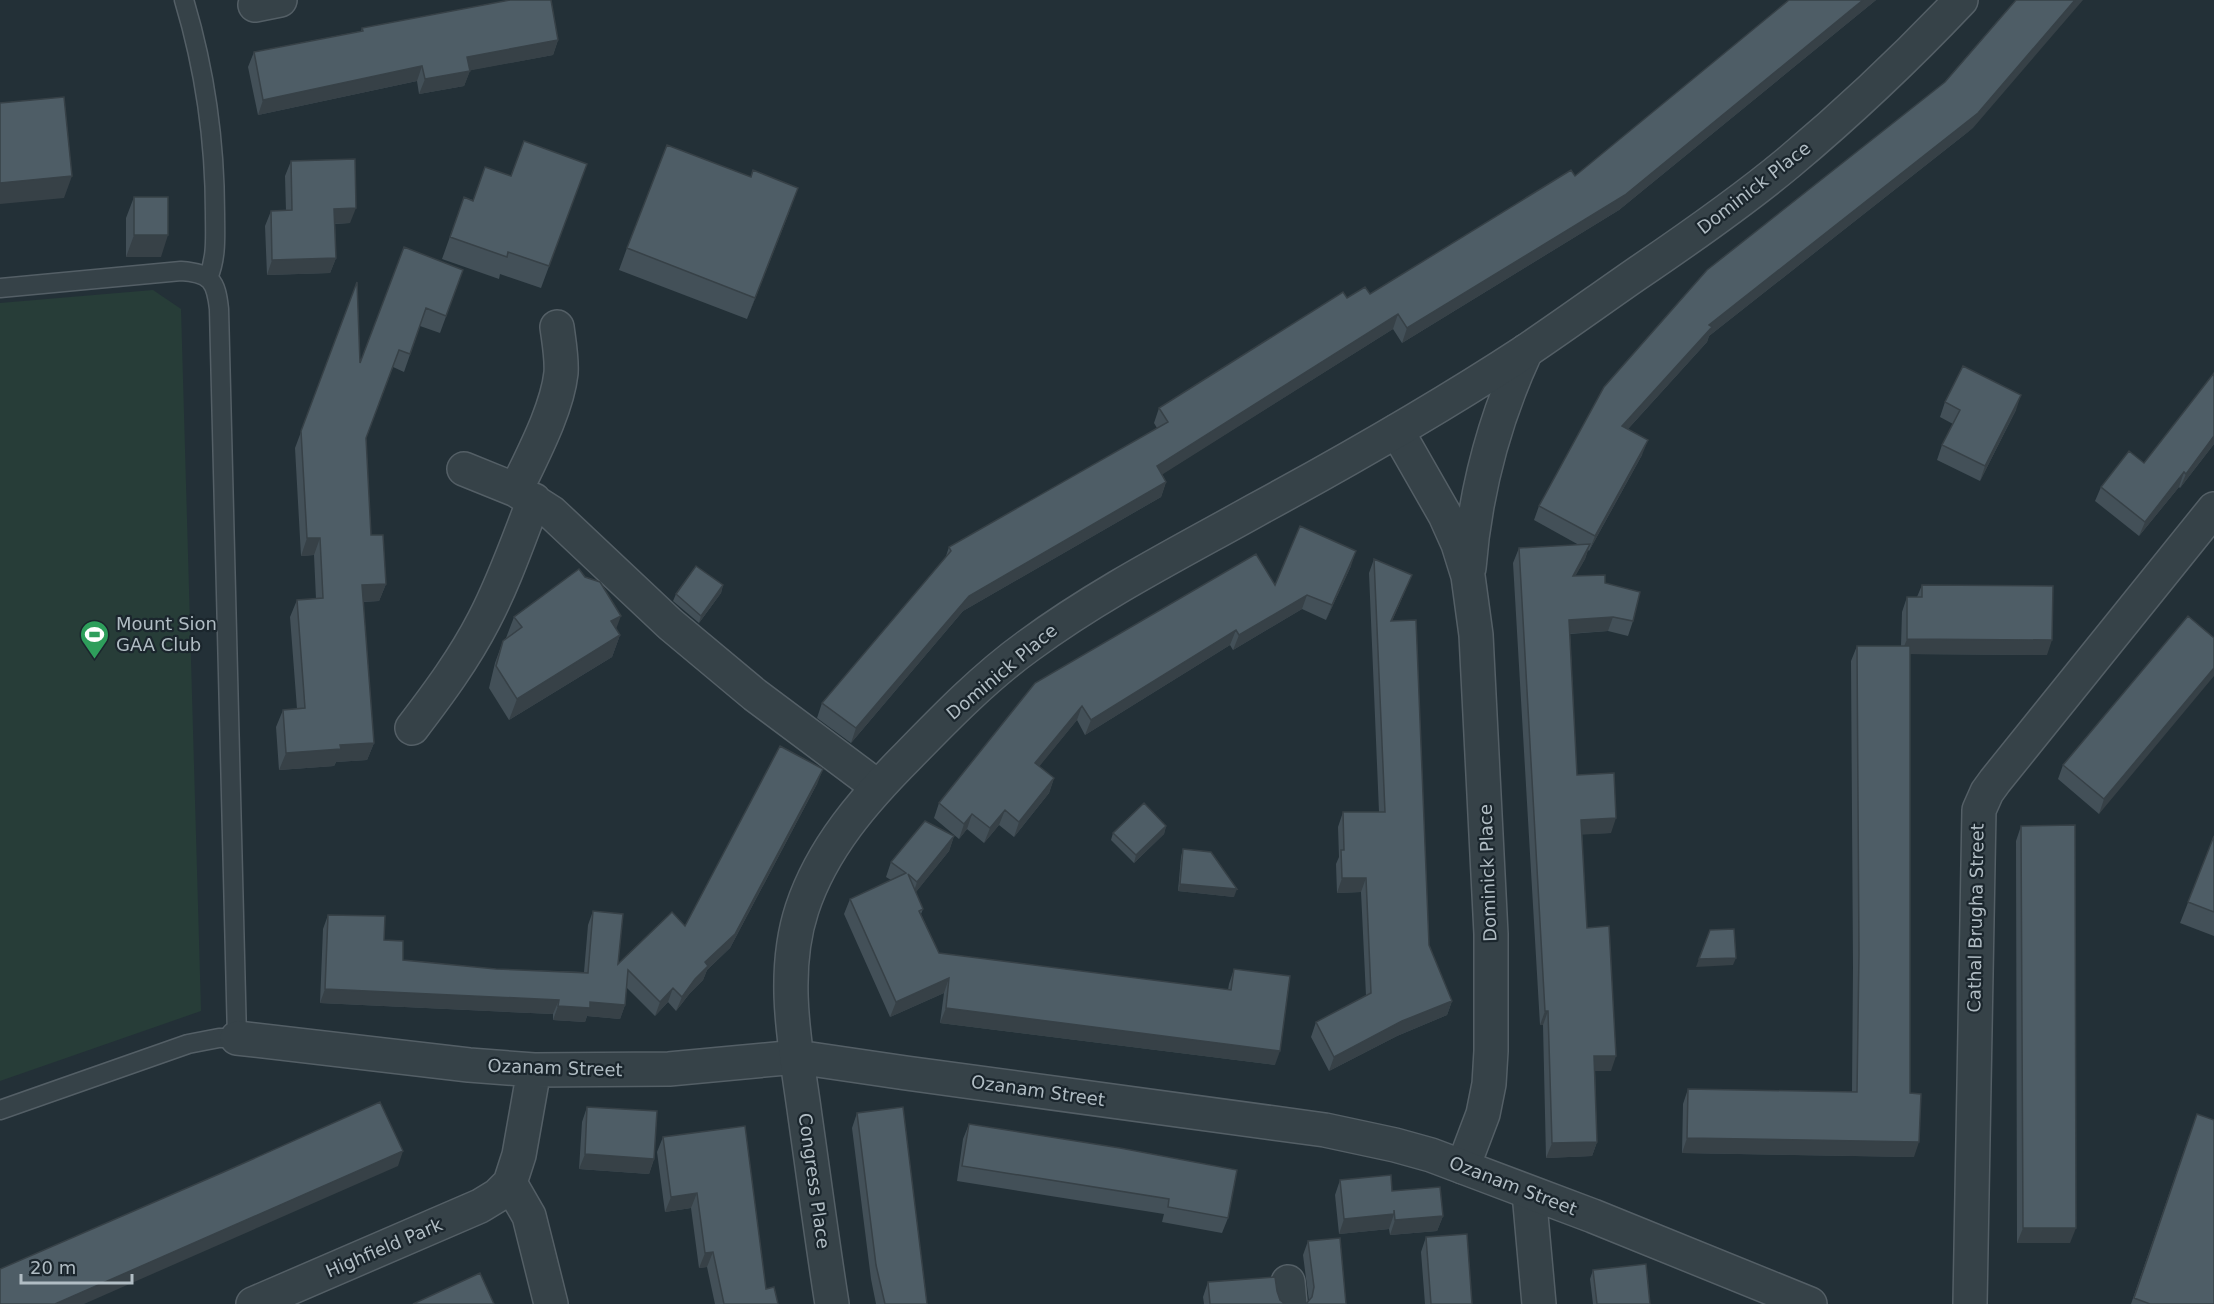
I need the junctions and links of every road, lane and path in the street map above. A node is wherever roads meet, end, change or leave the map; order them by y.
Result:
1 (184, 0) edge
2 (1961, 0) edge
3 (208, 278) junction
4 (0, 288) edge
5 (557, 327) dead end
6 (1526, 351) junction
7 (1397, 431) junction
8 (464, 469) dead end
9 (525, 495) junction
10 (2214, 509) edge
11 (1468, 576) junction
12 (412, 728) dead end
13 (878, 787) junction
14 (237, 1038) junction
15 (797, 1057) junction
16 (534, 1070) junction
17 (0, 1110) edge
18 (1463, 1167) junction
19 (510, 1183) junction
20 (1529, 1193) junction
21 (253, 1304) edge
22 (551, 1304) edge
23 (832, 1304) edge
24 (1539, 1304) edge
25 (1810, 1304) edge
26 (1970, 1304) edge

1 - 3 lane
2 - 6 street, Dominick Place
3 - 4 lane
3 - 14 lane
5 - 9 street
6 - 7 street, Dominick Place
6 - 11 street, Dominick Place
7 - 11 street, Dominick Place
7 - 13 street, Dominick Place
8 - 9 street
9 - 12 street
9 - 13 street
10 - 26 street, Cathal Brugha Street
11 - 18 street, Dominick Place
13 - 15 street, Dominick Place
14 - 16 street, Ozanam Street
14 - 17 lane
15 - 16 street, Ozanam Street
15 - 18 street, Ozanam Street
15 - 23 street, Congress Place
16 - 19 street
18 - 20 street, Ozanam Street
19 - 21 street, Highfield Park
19 - 22 street
20 - 24 street
20 - 25 street, Ozanam Street

